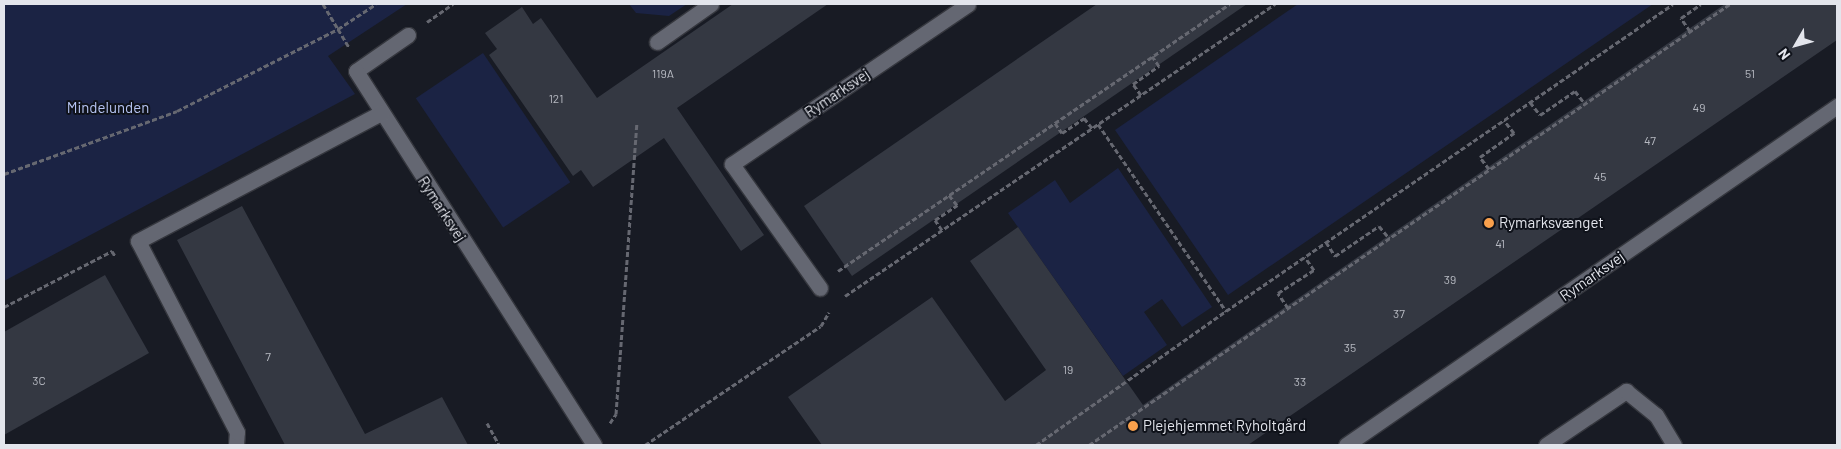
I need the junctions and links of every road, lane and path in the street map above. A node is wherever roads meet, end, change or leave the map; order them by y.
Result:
1 (323, 4) edge
2 (376, 4) edge
3 (453, 4) edge
4 (711, 4) edge
5 (968, 4) edge
6 (1230, 4) edge
7 (1275, 4) edge
8 (1673, 4) edge
9 (1701, 4) edge
10 (1730, 4) edge
11 (338, 29) junction
12 (1690, 31) junction
13 (408, 35) joint
14 (657, 42) dead end
15 (1152, 56) junction
16 (1141, 95) junction
17 (1530, 102) junction
18 (1585, 104) junction
19 (1837, 106) edge
20 (381, 113) junction
21 (1504, 120) junction
22 (637, 123) dead end
23 (1055, 123) junction
24 (1098, 124) junction
25 (1092, 128) junction
26 (1489, 169) junction
27 (4, 174) edge
28 (950, 195) junction
29 (942, 230) junction
30 (1389, 238) junction
31 (1326, 242) junction
32 (1305, 257) junction
33 (116, 259) dead end
34 (837, 272) dead end
35 (820, 288) joint
36 (832, 304) junction
37 (4, 307) edge
38 (1288, 308) junction
39 (1226, 311) junction
40 (487, 423) dead end
41 (607, 430) dead end
42 (236, 445) edge
43 (499, 445) edge
44 (594, 445) edge
45 (645, 445) edge
46 (1036, 445) edge
47 (1089, 445) edge
48 (1346, 445) edge
49 (1546, 445) edge
50 (1674, 445) edge

1 - 11 path
2 - 11 path
3 - 13 path
4 - 14 street
5 - 35 street, Rymarksvej
6 - 15 path
7 - 16 path
8 - 17 path
9 - 12 path
10 - 12 path
11 - 27 path
12 - 18 path
13 - 20 street, Rymarksvej
15 - 16 path
15 - 23 path
16 - 24 path
17 - 18 path
17 - 21 path
18 - 26 path
19 - 48 street, Rymarksvej
20 - 42 street
20 - 44 street, Rymarksvej
21 - 26 path
21 - 31 path
22 - 41 path
23 - 25 path
23 - 28 path
24 - 25 path
24 - 39 path
25 - 29 path
26 - 30 path
28 - 29 path
28 - 34 path
29 - 36 path
30 - 31 path
30 - 38 path
31 - 32 path
32 - 38 path
32 - 39 path
33 - 37 path
35 - 36 path
36 - 45 path
38 - 47 path
39 - 46 path
40 - 43 path
49 - 50 street

